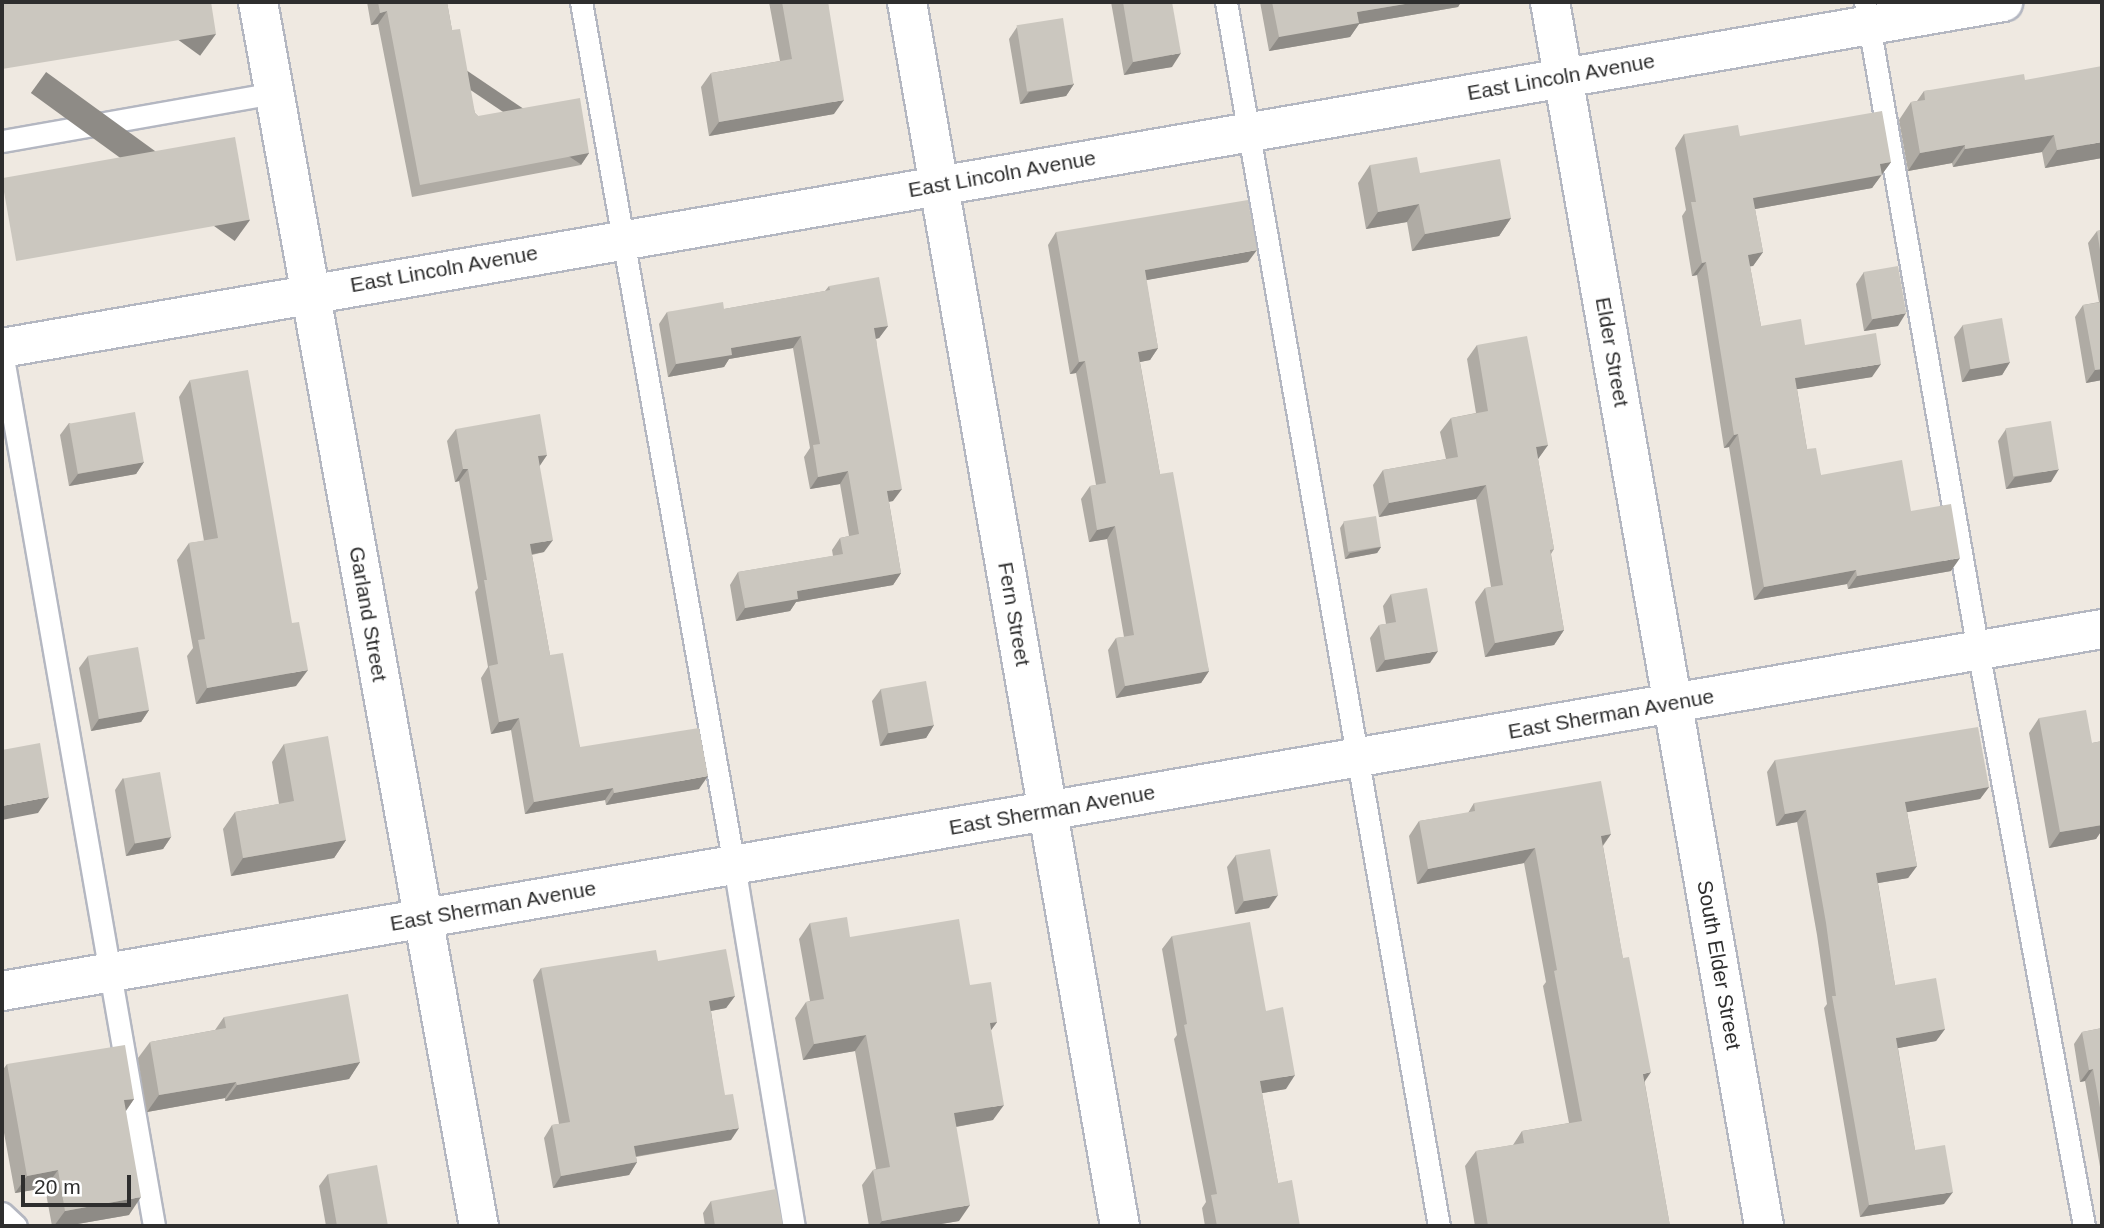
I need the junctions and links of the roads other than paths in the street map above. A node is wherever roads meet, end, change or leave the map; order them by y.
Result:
1 (258, 2) edge
2 (581, 2) edge
3 (907, 2) edge
4 (1226, 2) edge
5 (1550, 2) edge
6 (2003, 2) edge
7 (1867, 13) edge
8 (1563, 77) junction
9 (274, 93) junction
10 (1250, 131) junction
11 (2, 141) edge
12 (939, 185) junction
13 (622, 239) junction
14 (310, 292) junction
15 (2, 350) edge
16 (2102, 629) edge
17 (1978, 650) junction
18 (1674, 703) junction
19 (1357, 757) junction
20 (1048, 811) junction
21 (734, 865) junction
22 (424, 918) junction
23 (109, 972) junction
24 (2, 991) edge
25 (2, 1213) edge
26 (16, 1226) edge
27 (154, 1226) edge
28 (479, 1226) edge
29 (793, 1226) edge
30 (1120, 1226) edge
31 (1439, 1226) edge
32 (1764, 1226) edge
33 (2084, 1226) edge

1 - 9 street, Garland Street
2 - 13 lane
3 - 12 street, Fern Street
4 - 10 lane
5 - 8 street, Elder Street
6 - 7 street, East Lincoln Avenue
7 - 8 street, East Lincoln Avenue
7 - 17 lane
8 - 10 street, East Lincoln Avenue
8 - 18 street, Elder Street
9 - 11 lane
9 - 14 street, Garland Street
10 - 12 street, East Lincoln Avenue
10 - 19 lane
12 - 13 street, East Lincoln Avenue
12 - 20 street, Fern Street
13 - 14 street, East Lincoln Avenue
13 - 21 lane
14 - 15 street, East Lincoln Avenue
14 - 22 street, Garland Street
15 - 23 lane
16 - 17 street, East Sherman Avenue
17 - 18 street, East Sherman Avenue
17 - 33 lane
18 - 19 street, East Sherman Avenue
18 - 32 street, South Elder Street
19 - 20 street, East Sherman Avenue
19 - 31 lane
20 - 21 street, East Sherman Avenue
20 - 30 street, Fern Street
21 - 22 street, East Sherman Avenue
21 - 29 lane
22 - 23 street, East Sherman Avenue
22 - 28 street, Garland Street
23 - 24 street, East Sherman Avenue
23 - 27 lane
25 - 26 lane

